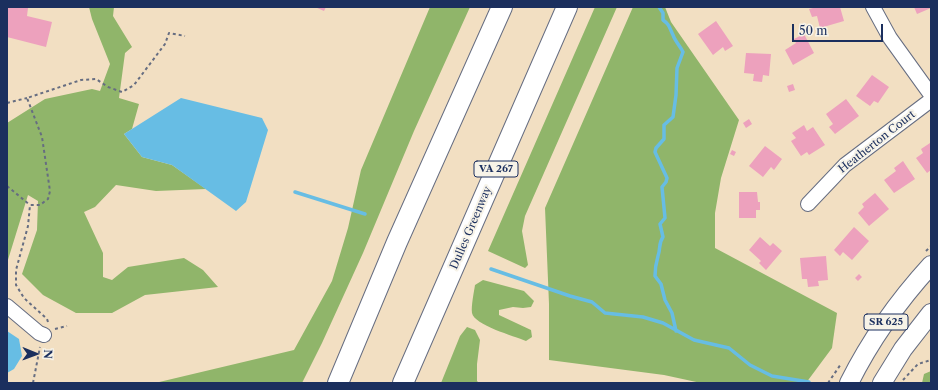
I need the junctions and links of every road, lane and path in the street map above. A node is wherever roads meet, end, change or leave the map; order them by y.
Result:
1 (495, 7) edge
2 (502, 7) edge
3 (567, 7) edge
4 (873, 7) edge
5 (185, 36) dead end
6 (931, 95) edge
7 (27, 98) junction
8 (931, 100) edge
9 (7, 103) edge
10 (458, 104) junction
11 (7, 186) edge
12 (808, 204) dead end
13 (30, 205) junction
14 (931, 265) edge
15 (7, 306) edge
16 (931, 313) edge
17 (67, 326) dead end
18 (427, 331) junction
19 (48, 333) junction
20 (931, 360) edge
21 (33, 383) edge
22 (338, 383) edge
23 (403, 383) edge
24 (407, 383) edge
25 (849, 383) edge
26 (882, 383) edge
27 (900, 383) edge

1 - 10 highway
2 - 10 highway
3 - 18 highway, Dulles Greenway / VA 267
4 - 6 street
5 - 7 path
7 - 9 path
7 - 13 path
8 - 12 street, Heatherton Court
10 - 22 highway
11 - 13 path
13 - 19 path
14 - 25 main road, SR 625
15 - 19 street
16 - 26 main road, SR 625
17 - 19 path
18 - 23 highway, Dulles Greenway / VA 267
18 - 24 highway
19 - 21 path
20 - 27 path

